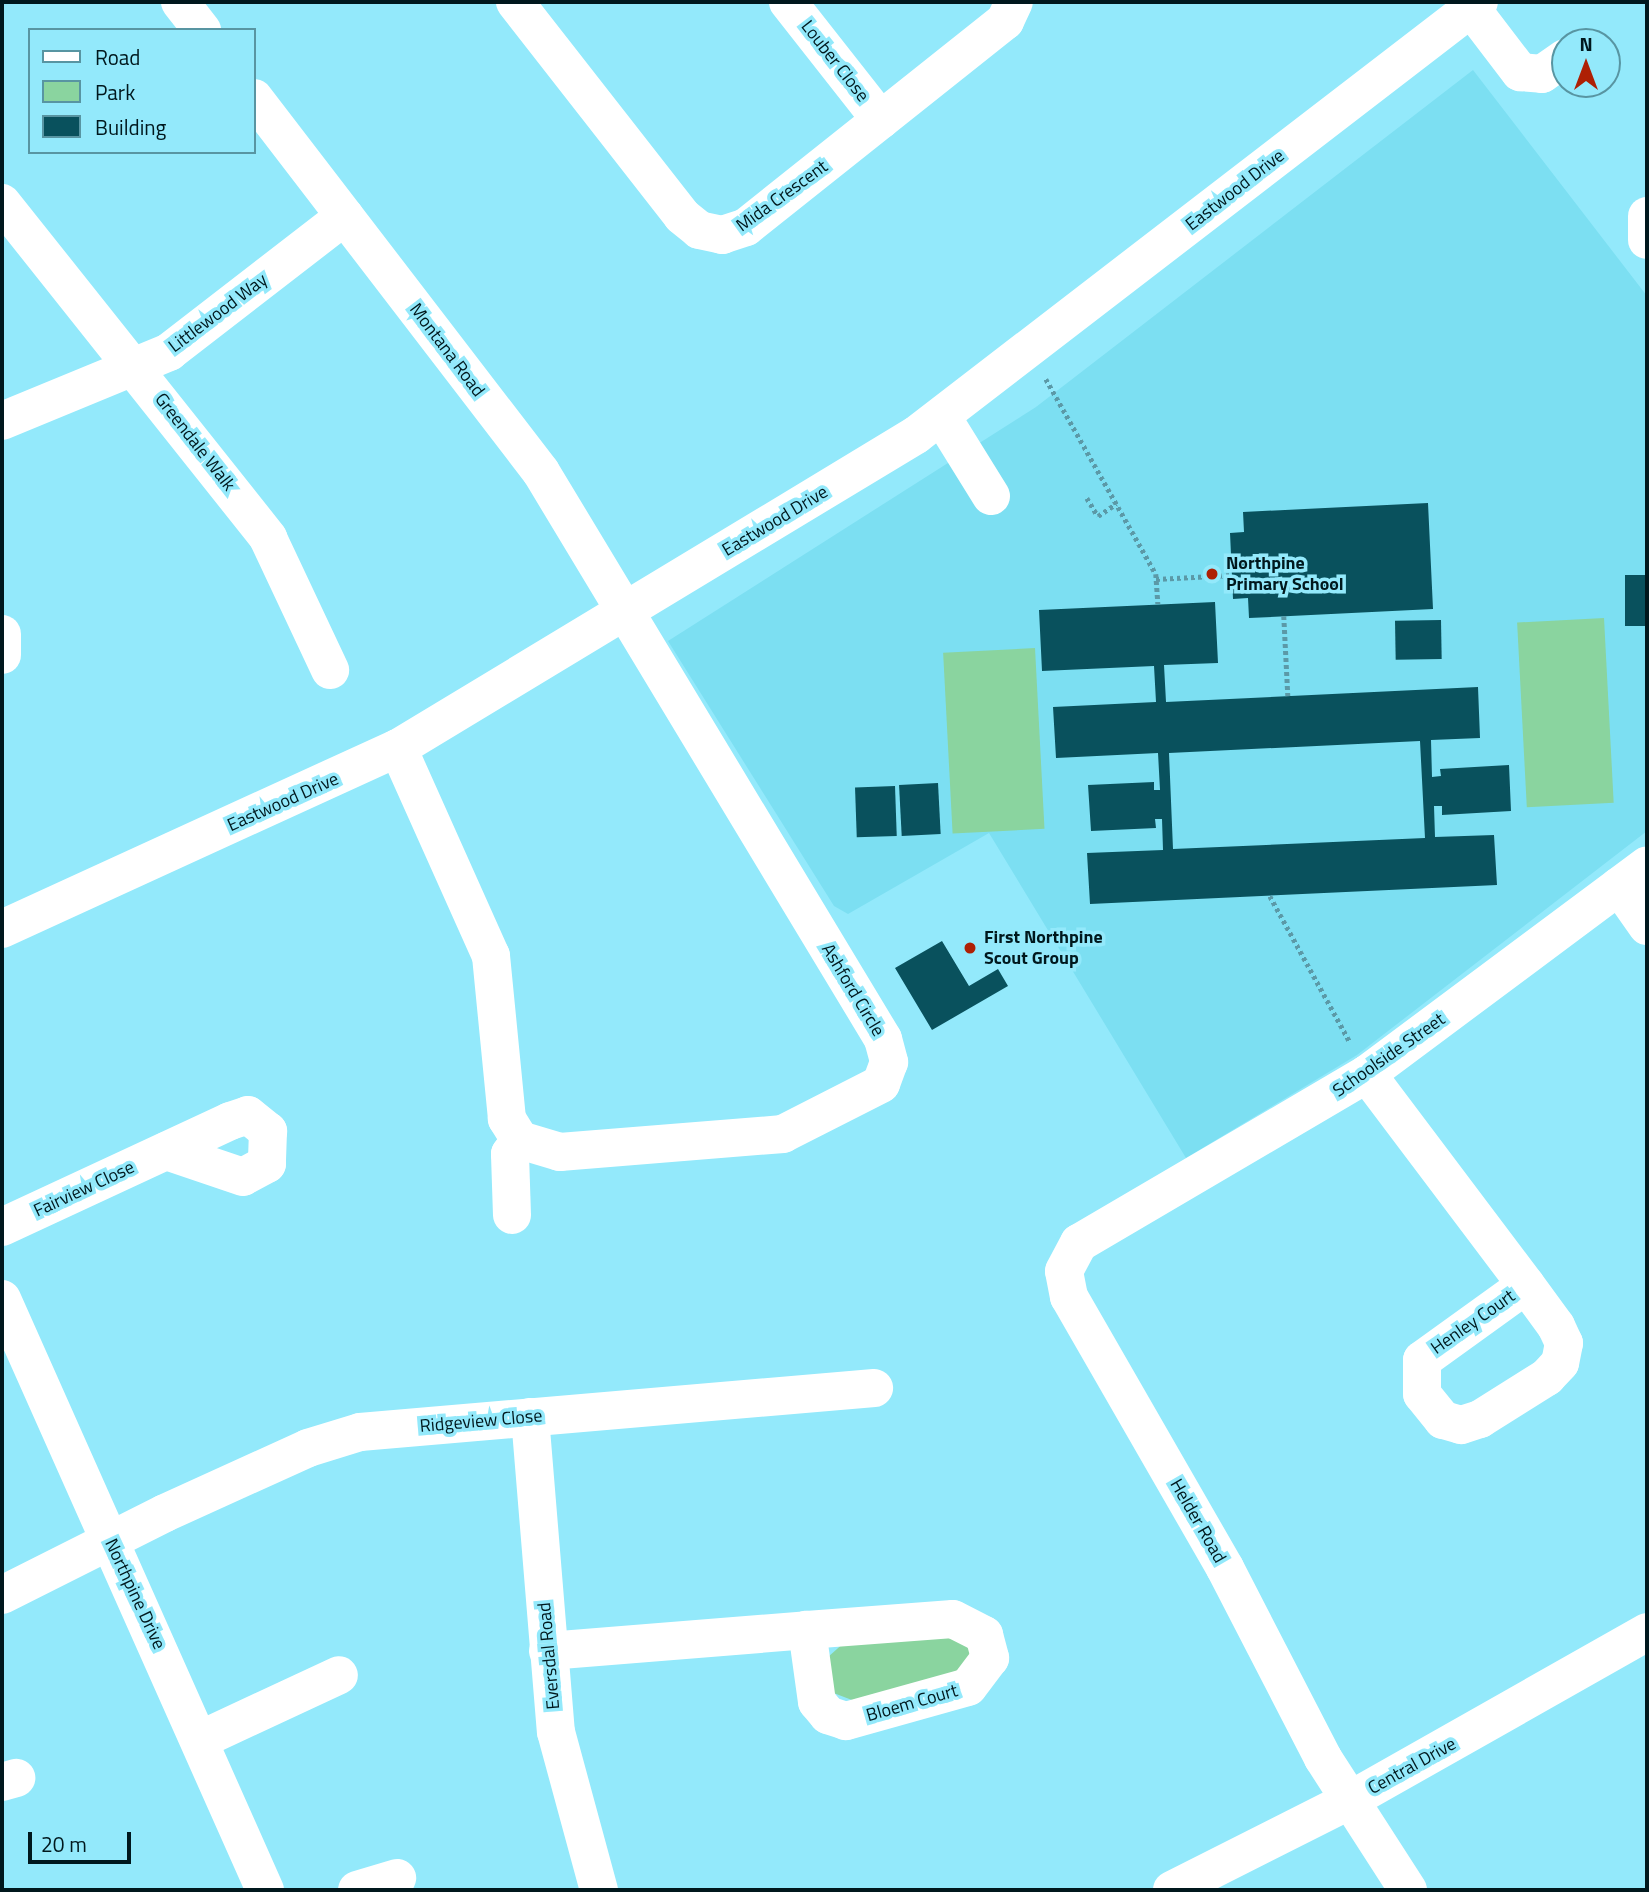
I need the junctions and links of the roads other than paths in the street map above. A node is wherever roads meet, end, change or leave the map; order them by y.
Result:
1 (180, 2) edge
2 (514, 2) edge
3 (788, 2) edge
4 (1014, 2) edge
5 (1475, 5) edge
6 (200, 28) edge
7 (1551, 68) edge
8 (256, 101) edge
9 (881, 120) junction
10 (2, 203) edge
11 (345, 216) junction
12 (1647, 216) edge
13 (1647, 240) edge
14 (127, 365) junction
15 (942, 417) junction
16 (2, 421) edge
17 (991, 496) dead end
18 (624, 612) junction
19 (2, 634) edge
20 (2, 655) edge
21 (330, 670) dead end
22 (398, 748) junction
23 (1633, 876) edge
24 (1647, 926) edge
25 (2, 929) edge
26 (1367, 1074) junction
27 (520, 1140) junction
28 (166, 1151) dead end
29 (512, 1214) dead end
30 (2, 1227) edge
31 (1079, 1243) joint
32 (1526, 1285) dead end
33 (2, 1299) edge
34 (874, 1388) dead end
35 (530, 1417) junction
36 (111, 1542) junction
37 (2, 1595) edge
38 (807, 1630) dead end
39 (1647, 1632) edge
40 (548, 1651) junction
41 (338, 1675) dead end
42 (202, 1739) junction
43 (1352, 1799) junction
44 (397, 1878) dead end
45 (265, 1890) edge
46 (357, 1890) edge
47 (599, 1890) edge
48 (1172, 1890) edge
49 (1408, 1890) edge

1 - 6 street
2 - 9 street, Mida Crescent
3 - 9 street, Louber Close
4 - 9 street, Mida Crescent
5 - 7 street
5 - 15 street, Eastwood Drive
8 - 11 street, Montana Road
10 - 14 street, Greendale Walk
11 - 14 street, Littlewood Way
11 - 18 street, Montana Road
12 - 13 street
14 - 16 street, Littlewood Way
14 - 21 street, Greendale Walk
15 - 17 street
15 - 18 street, Eastwood Drive
18 - 22 street, Eastwood Drive
18 - 27 street, Ashford Circle
19 - 20 street
22 - 25 street, Eastwood Drive
22 - 27 street
23 - 24 street
23 - 26 street, Schoolside Street
26 - 31 street, Schoolside Street
26 - 32 street, Henley Court
27 - 29 street
28 - 30 street, Fairview Close
31 - 43 street, Helder Road
33 - 36 street, Northpine Drive
34 - 35 street, Ridgeview Close
35 - 36 street, Ridgeview Close
35 - 40 street, Eversdal Road
36 - 37 street, Ridgeview Close
36 - 42 street, Northpine Drive
38 - 40 street
39 - 43 street, Central Drive
40 - 47 street, Eversdal Road
41 - 42 street
42 - 45 street, Northpine Drive
43 - 48 street, Central Drive
43 - 49 street, Helder Road
44 - 46 street

